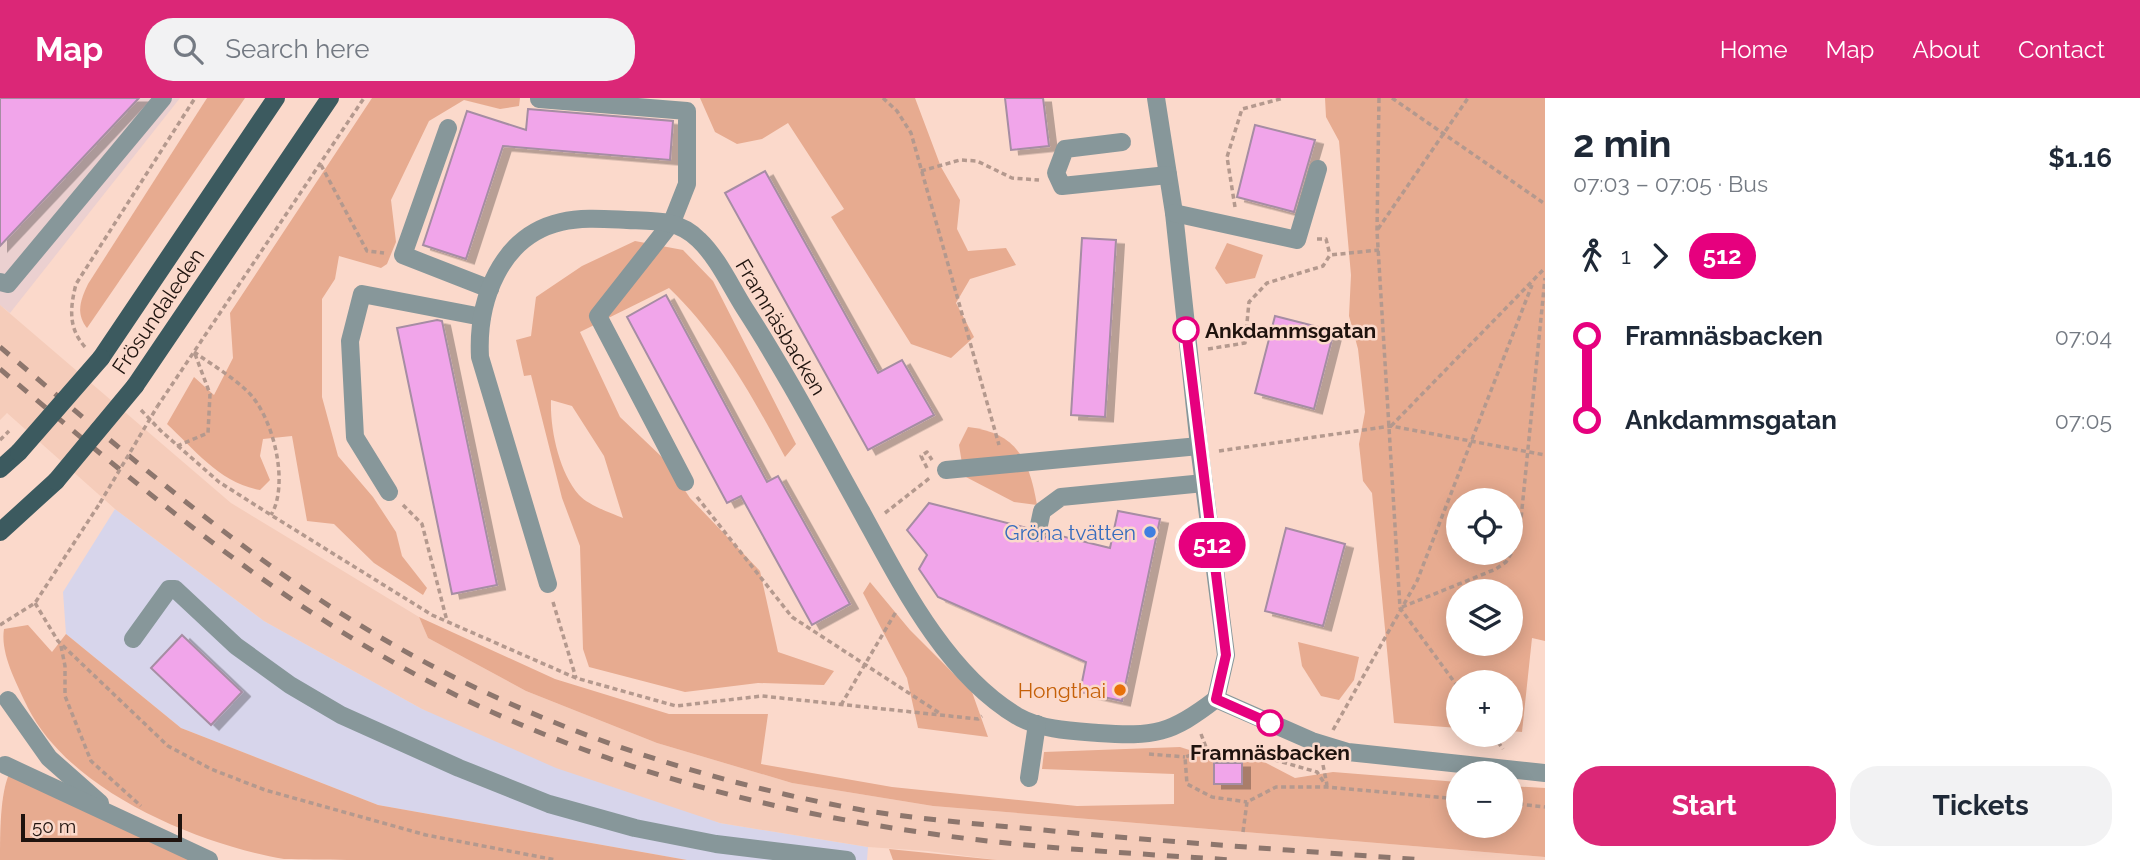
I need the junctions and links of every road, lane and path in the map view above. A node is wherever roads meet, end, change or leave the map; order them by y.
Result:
1 (163, 98) edge
2 (276, 98) edge
3 (330, 98) edge
4 (364, 98) edge
5 (883, 98) edge
6 (1156, 98) edge
7 (1284, 98) edge
8 (1379, 98) edge
9 (1392, 98) edge
10 (1468, 98) edge
11 (539, 99) edge
12 (448, 128) dead end
13 (1445, 134) junction
14 (1122, 142) dead end
15 (321, 165) junction
16 (1318, 169) dead end
17 (921, 171) junction
18 (1168, 174) junction
19 (1062, 186) junction
20 (1545, 204) edge
21 (1174, 213) junction
22 (673, 222) junction
23 (1220, 223) junction
24 (1377, 231) junction
25 (1379, 250) junction
26 (403, 255) junction
27 (1545, 268) edge
28 (1545, 278) edge
29 (0, 282) edge
30 (1532, 285) junction
31 (490, 289) junction
32 (1544, 291) edge
33 (482, 317) junction
34 (1542, 327) edge
35 (194, 352) junction
36 (1189, 353) junction
37 (1391, 426) junction
38 (9, 430) dead end
39 (0, 440) edge
40 (1472, 441) junction
41 (177, 446) dead end
42 (1199, 450) junction
43 (1529, 453) junction
44 (1545, 454) edge
45 (1004, 465) junction
46 (0, 468) edge
47 (939, 473) joint
48 (685, 482) joint
49 (1204, 483) junction
50 (389, 492) joint
51 (869, 525) junction
52 (1038, 530) dead end
53 (0, 532) edge
54 (548, 584) joint
55 (907, 594) junction
56 (35, 603) junction
57 (1400, 608) junction
58 (447, 621) junction
59 (0, 625) edge
60 (133, 639) dead end
61 (58, 641) junction
62 (865, 665) junction
63 (1446, 671) edge
64 (576, 678) junction
65 (1216, 699) junction
66 (8, 700) dead end
67 (999, 701) junction
68 (841, 705) junction
69 (943, 715) junction
70 (1194, 716) junction
71 (1037, 724) junction
72 (1332, 730) dead end
73 (1207, 750) junction
74 (1322, 755) dead end
75 (5, 765) dead end
76 (1545, 773) edge
77 (1029, 778) dead end
78 (1327, 787) junction
79 (1446, 798) edge
80 (1247, 803) junction
81 (1523, 804) edge
82 (1545, 807) edge
83 (124, 823) junction
84 (1243, 832) dead end
85 (154, 837) junction
86 (209, 860) edge
87 (556, 860) edge
88 (847, 860) edge

1 - 29 street
2 - 46 main road, Frösundaleden, bridge
3 - 53 main road, Frösundaleden, bridge
4 - 15 path
5 - 17 path
6 - 18 street
7 - 23 path
8 - 24 path
9 - 13 path
10 - 13 path
11 - 22 street
12 - 26 street
13 - 20 path
13 - 24 path
14 - 19 street
15 - 26 path
15 - 35 path
16 - 23 street
17 - 19 path
17 - 45 path
18 - 19 street
18 - 21 street
21 - 23 street
21 - 36 street
22 - 31 street
22 - 48 street
22 - 51 street, Framnäsbacken
24 - 25 path
25 - 36 path
25 - 37 path
26 - 31 street
27 - 30 path
28 - 32 path
30 - 37 path
30 - 40 path
31 - 33 street
32 - 34 path
33 - 50 street
33 - 54 street
34 - 43 path
35 - 41 path
35 - 56 path, bridge
35 - 58 path
36 - 42 street
37 - 40 path
37 - 42 path
37 - 57 path
38 - 39 path
40 - 43 path
40 - 57 path
42 - 45 street
42 - 49 street
43 - 44 path
43 - 57 path
45 - 47 street
47 - 51 path
48 - 62 path
49 - 52 street
49 - 65 street
50 - 58 path
51 - 55 street, Framnäsbacken
54 - 64 path
55 - 62 path
55 - 67 street, Framnäsbacken
56 - 59 path
56 - 61 path
57 - 63 path
57 - 72 path
58 - 64 path
60 - 88 street
61 - 85 path
61 - 87 path
62 - 68 path
62 - 69 path
64 - 68 path
65 - 70 street, Framnäsbacken
65 - 76 street
66 - 83 street
67 - 69 path
67 - 71 street, Framnäsbacken
68 - 69 path
70 - 71 street, Framnäsbacken
70 - 73 path
71 - 77 street
73 - 78 path
73 - 80 path
74 - 78 path
75 - 83 street
78 - 79 path
78 - 80 path
80 - 84 path
81 - 82 path
83 - 85 street
85 - 86 street

